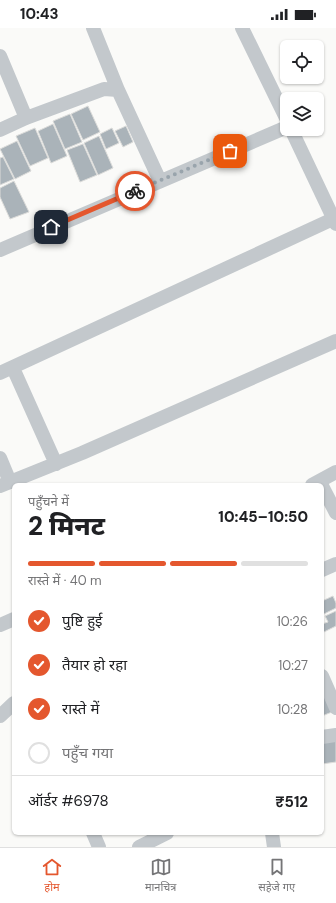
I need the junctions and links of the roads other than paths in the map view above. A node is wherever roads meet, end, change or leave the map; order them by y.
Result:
1 (93, 28) edge
2 (242, 28) edge
3 (0, 56) edge
4 (118, 90) junction
5 (280, 106) edge
6 (26, 118) junction
7 (0, 130) edge
8 (280, 130) edge
9 (294, 136) edge
10 (160, 181) junction
11 (334, 217) edge
12 (0, 250) edge
13 (336, 341) edge
14 (7, 370) edge
15 (0, 458) edge
16 (56, 464) junction
17 (336, 472) edge
18 (320, 483) edge
19 (5, 484) edge
20 (324, 493) edge
21 (336, 513) edge
22 (336, 564) edge
23 (324, 569) edge
24 (12, 620) edge
25 (0, 625) edge
26 (324, 681) edge
27 (12, 705) edge
28 (336, 708) edge
29 (0, 716) edge
30 (336, 735) edge
31 (324, 737) edge
32 (94, 835) edge
33 (163, 835) edge
34 (272, 835) edge
35 (99, 847) edge
36 (139, 847) edge
37 (274, 847) edge

1 - 4 street
2 - 5 street
3 - 6 street
4 - 6 street
4 - 10 street
6 - 7 street
8 - 10 street
9 - 11 street
10 - 12 street
11 - 14 street
13 - 16 street
14 - 16 street
15 - 19 street
16 - 19 street
17 - 18 street
20 - 21 street
22 - 23 street
24 - 25 street
26 - 28 street
27 - 29 street
30 - 31 street
32 - 35 street
33 - 36 street
34 - 37 street

